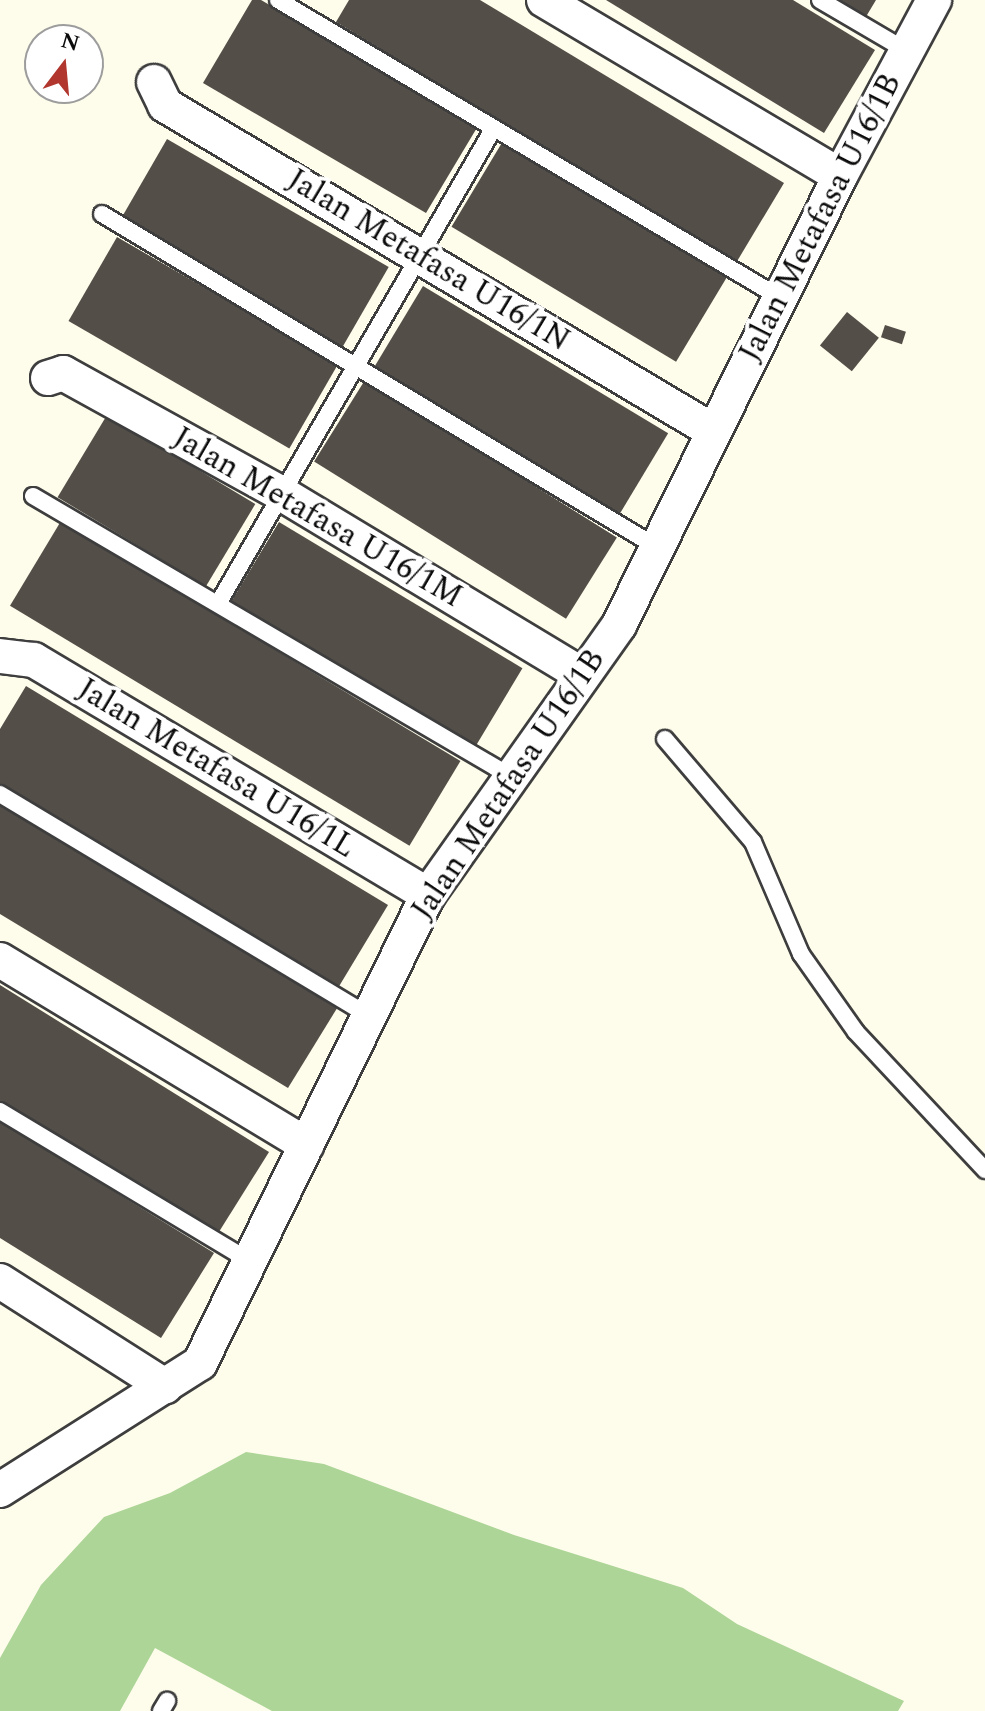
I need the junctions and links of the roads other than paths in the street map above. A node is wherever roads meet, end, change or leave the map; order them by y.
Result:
1 (278, 0) edge
2 (544, 0) edge
3 (820, 0) edge
4 (934, 0) edge
5 (907, 51) junction
6 (154, 82) dead end
7 (492, 131) junction
8 (840, 176) junction
9 (102, 214) dead end
10 (423, 257) junction
11 (779, 297) junction
12 (355, 366) junction
13 (48, 378) dead end
14 (713, 431) junction
15 (284, 495) junction
16 (33, 496) dead end
17 (655, 546) junction
18 (219, 602) junction
19 (0, 656) edge
20 (582, 675) junction
21 (665, 739) dead end
22 (510, 776) junction
23 (0, 794) edge
24 (428, 895) junction
25 (0, 960) edge
26 (369, 1016) junction
27 (0, 1111) edge
28 (307, 1145) junction
29 (985, 1170) edge
30 (251, 1262) junction
31 (0, 1281) edge
32 (165, 1386) junction
33 (0, 1490) edge

1 - 7 lane
2 - 8 street
3 - 5 lane
4 - 5 street, Jalan Metafasa U16/1B
5 - 8 street, Jalan Metafasa U16/1B
6 - 10 street, Jalan Metafasa U16/1N
7 - 10 lane
7 - 11 lane
8 - 11 street, Jalan Metafasa U16/1B
9 - 12 lane
10 - 12 lane
10 - 14 street, Jalan Metafasa U16/1N
11 - 14 street, Jalan Metafasa U16/1B
12 - 15 lane
12 - 17 lane
13 - 15 street, Jalan Metafasa U16/1M
14 - 17 street, Jalan Metafasa U16/1B
15 - 18 lane
15 - 20 street, Jalan Metafasa U16/1M
16 - 18 lane
17 - 20 street, Jalan Metafasa U16/1B
18 - 22 lane
19 - 24 street, Jalan Metafasa U16/1L
20 - 22 street, Jalan Metafasa U16/1B
21 - 29 lane
22 - 24 street, Jalan Metafasa U16/1B
23 - 26 lane
24 - 26 street, Jalan Metafasa U16/1B
25 - 28 street
26 - 28 street, Jalan Metafasa U16/1B
27 - 30 lane
28 - 30 street, Jalan Metafasa U16/1B
30 - 32 street, Jalan Metafasa U16/1B
31 - 32 street
32 - 33 street, Jalan Metafasa U16/1B

